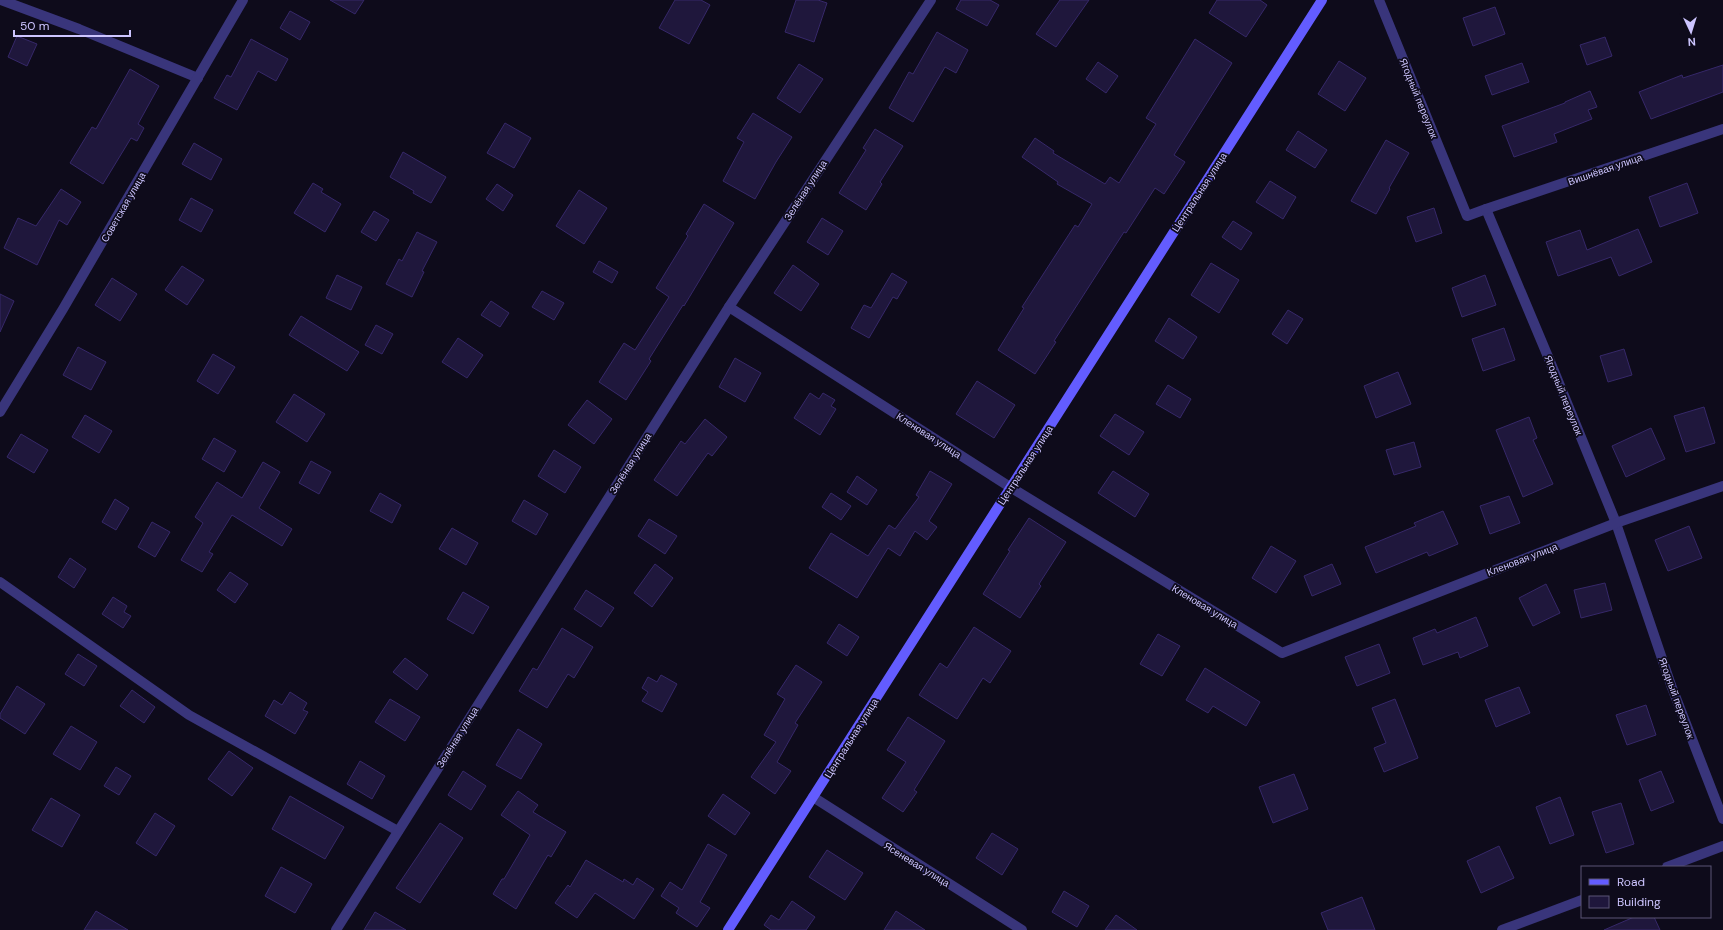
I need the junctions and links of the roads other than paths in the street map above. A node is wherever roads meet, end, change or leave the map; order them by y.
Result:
1 (1, 0) edge
2 (242, 0) edge
3 (931, 0) edge
4 (1322, 0) edge
5 (1379, 0) edge
6 (198, 78) junction
7 (1723, 129) edge
8 (1486, 210) junction
9 (729, 307) junction
10 (0, 412) edge
11 (1723, 486) edge
12 (1010, 487) junction
13 (1616, 523) junction
14 (0, 582) edge
15 (813, 797) junction
16 (1723, 819) edge
17 (398, 831) junction
18 (1723, 846) edge
19 (1670, 866) edge
20 (1581, 900) edge
21 (336, 930) edge
22 (728, 930) edge
23 (1022, 930) edge
24 (1502, 930) edge

1 - 6 street
2 - 6 street, Советская улица
3 - 9 street, Зелёная улица
4 - 12 street, Центральная улица
5 - 8 street, Ягодный переулок
6 - 10 street, Советская улица
7 - 8 street, Вишнёвая улица
8 - 13 street, Ягодный переулок
9 - 12 street, Кленовая улица
9 - 17 street, Зелёная улица
11 - 13 street, Кленовая улица
12 - 13 street, Кленовая улица
12 - 15 street, Центральная улица
13 - 16 street, Ягодный переулок
14 - 17 street
15 - 22 street, Центральная улица
15 - 23 street, Ясеневая улица
17 - 21 street, Зелёная улица
18 - 19 street
20 - 24 street

